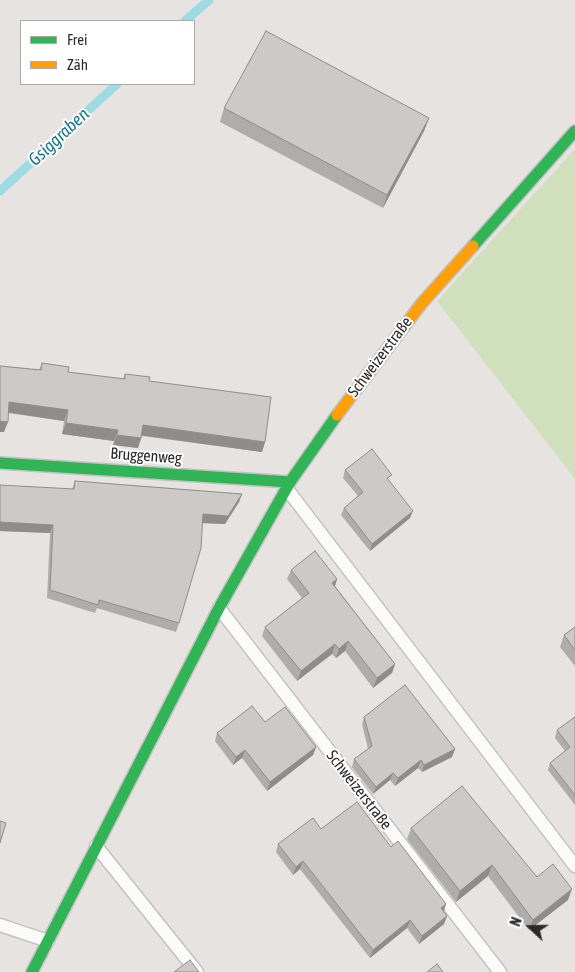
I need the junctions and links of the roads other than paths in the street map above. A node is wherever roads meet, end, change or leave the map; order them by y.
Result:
1 (575, 131) edge
2 (0, 463) edge
3 (288, 485) junction
4 (219, 608) junction
5 (96, 846) junction
6 (575, 866) edge
7 (0, 925) edge
8 (48, 941) junction
9 (32, 972) edge
10 (198, 972) edge
11 (500, 972) edge

1 - 3 street, Schweizerstraße
2 - 3 street, Bruggenweg
3 - 4 street, Schweizerstraße
3 - 6 lane
4 - 5 street, Schweizerstraße
4 - 11 lane, Schweizerstraße
5 - 8 street, Schweizerstraße
5 - 10 lane
7 - 8 lane
8 - 9 street, Schweizerstraße

